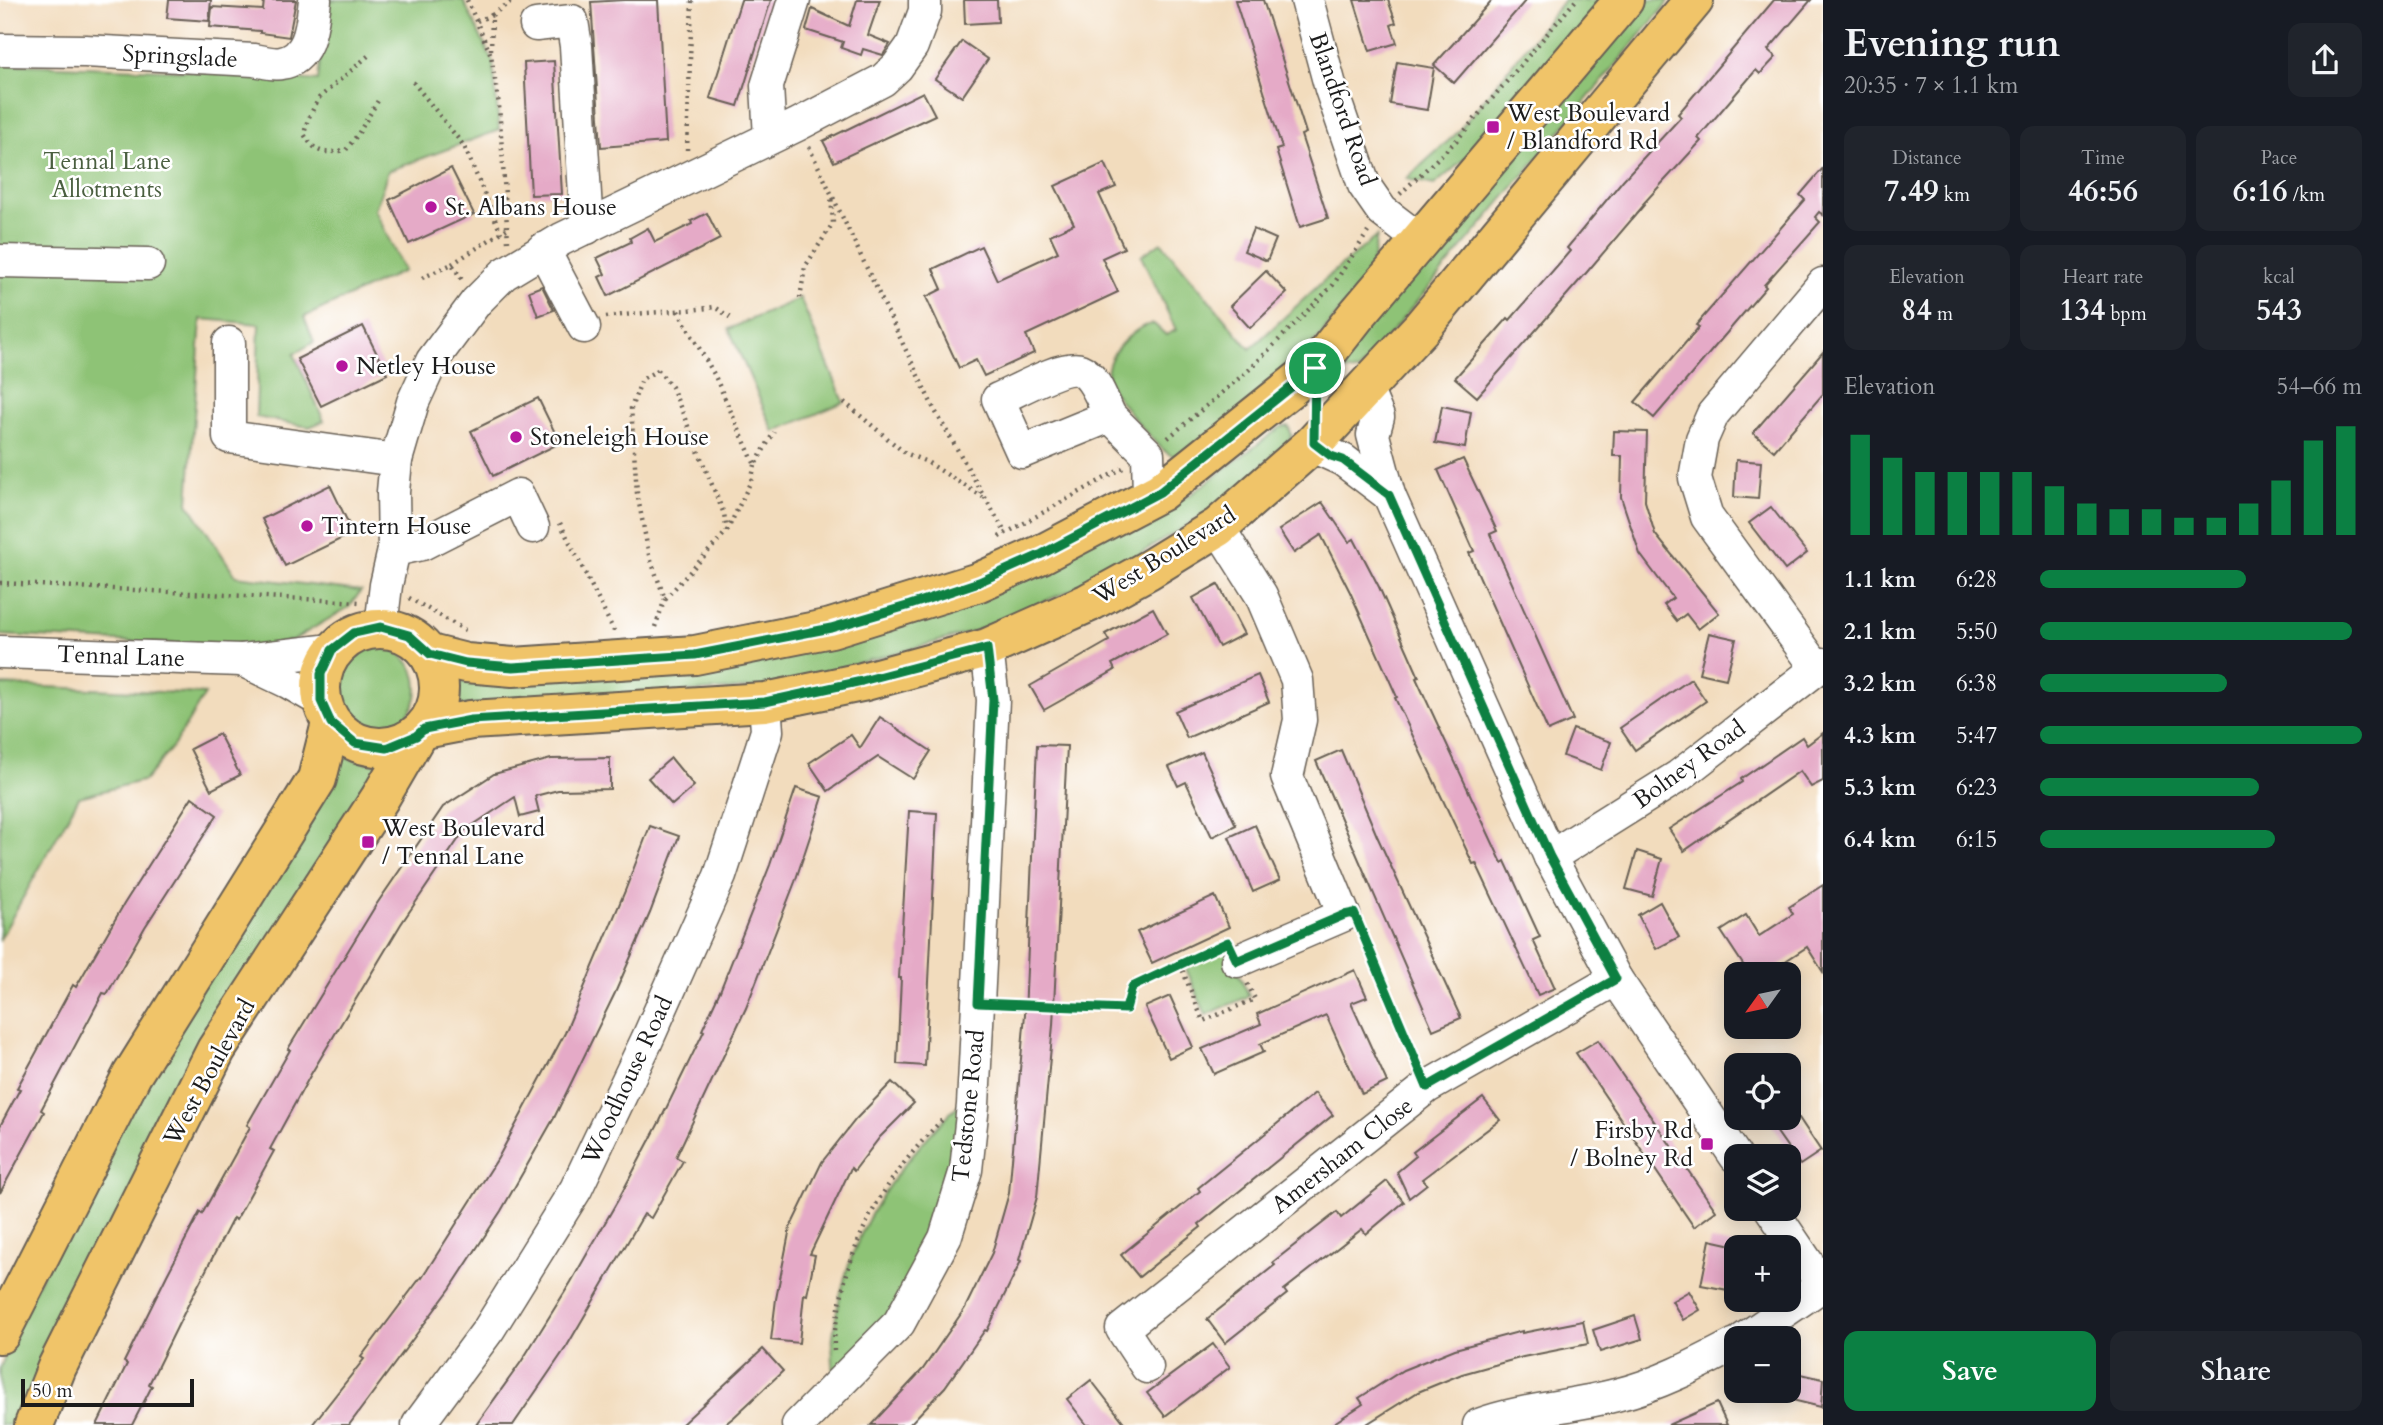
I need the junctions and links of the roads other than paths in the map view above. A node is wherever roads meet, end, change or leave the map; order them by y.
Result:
1 (315, 0) edge
2 (794, 0) edge
3 (925, 0) edge
4 (1307, 0) edge
5 (1624, 0) edge
6 (1694, 0) edge
7 (536, 25) dead end
8 (0, 50) edge
9 (783, 131) junction
10 (587, 228) junction
11 (1420, 240) junction
12 (544, 249) junction
13 (0, 261) edge
14 (148, 264) dead end
15 (1823, 284) edge
16 (584, 327) road end
17 (229, 343) dead end
18 (1315, 368) junction
19 (1366, 388) junction
20 (1110, 416) dead end
21 (1373, 435) junction
22 (1323, 437) junction
23 (396, 460) junction
24 (1155, 495) junction
25 (1389, 495) junction
26 (533, 527) road end
27 (1218, 527) junction
28 (394, 550) junction
29 (381, 627) junction
30 (987, 648) junction
31 (332, 650) junction
32 (0, 652) edge
33 (430, 654) junction
34 (242, 660) junction
35 (1820, 666) edge
36 (765, 702) junction
37 (326, 712) junction
38 (420, 732) junction
39 (1550, 857) junction
40 (1237, 961) road end
41 (1616, 979) junction
42 (1727, 1144) edge
43 (1779, 1221) edge
44 (1823, 1286) edge
45 (1763, 1326) edge
46 (0, 1334) edge
47 (1724, 1350) edge
48 (1147, 1367) dead end
49 (34, 1425) edge
50 (418, 1425) edge
51 (799, 1425) edge
52 (1479, 1425) edge

1 - 8 street, Springslade
2 - 9 street
3 - 9 street
4 - 11 street, Blandford Road
5 - 11 main road
6 - 19 main road, West Boulevard
7 - 10 street
9 - 10 street
10 - 12 street
11 - 18 main road
12 - 16 street
12 - 23 street
13 - 14 street
15 - 35 street
17 - 23 street
18 - 22 main road
18 - 24 main road
19 - 21 street
19 - 22 main road, West Boulevard
20 - 24 street
21 - 22 street
21 - 25 street
22 - 24 main road
22 - 25 street
22 - 27 main road, West Boulevard
23 - 28 street
24 - 33 main road
25 - 39 street
26 - 28 street
27 - 30 main road, West Boulevard
27 - 40 street
28 - 29 street
29 - 31 main road
29 - 33 main road
30 - 36 main road, West Boulevard
30 - 51 street, Tedstone Road
31 - 34 street, Tennal Lane
31 - 37 main road
32 - 34 street, Tennal Lane
33 - 38 main road
34 - 37 street, Tennal Lane
35 - 39 street, Bolney Road
36 - 38 main road, West Boulevard
36 - 50 street, Woodhouse Road
37 - 38 main road
37 - 46 main road
38 - 49 main road, West Boulevard
39 - 41 street
41 - 42 street
41 - 48 street, Amersham Close
43 - 44 street
44 - 45 street
47 - 52 street

